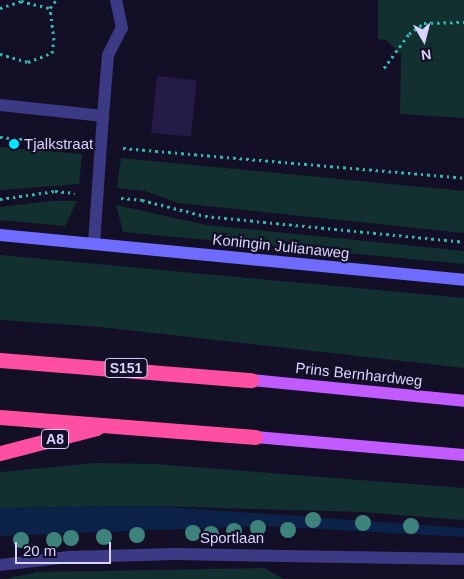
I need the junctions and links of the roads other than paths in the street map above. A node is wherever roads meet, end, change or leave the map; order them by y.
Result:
1 (116, 0) edge
2 (0, 105) edge
3 (103, 116) junction
4 (0, 236) edge
5 (94, 244) junction
6 (464, 280) edge
7 (0, 360) edge
8 (252, 380) joint
9 (464, 402) edge
10 (0, 417) edge
11 (110, 424) junction
12 (255, 437) joint
13 (0, 453) edge
14 (464, 455) edge
15 (464, 559) edge
16 (0, 565) edge

1 - 3 street
2 - 3 street
3 - 5 street
4 - 5 main road, Koningin Julianaweg
5 - 6 main road, Koningin Julianaweg
7 - 8 highway, S151
8 - 9 main road, Prins Bernhardweg / S151
10 - 11 highway
11 - 12 highway
11 - 13 highway, A8
12 - 14 main road
15 - 16 street, Sportlaan

